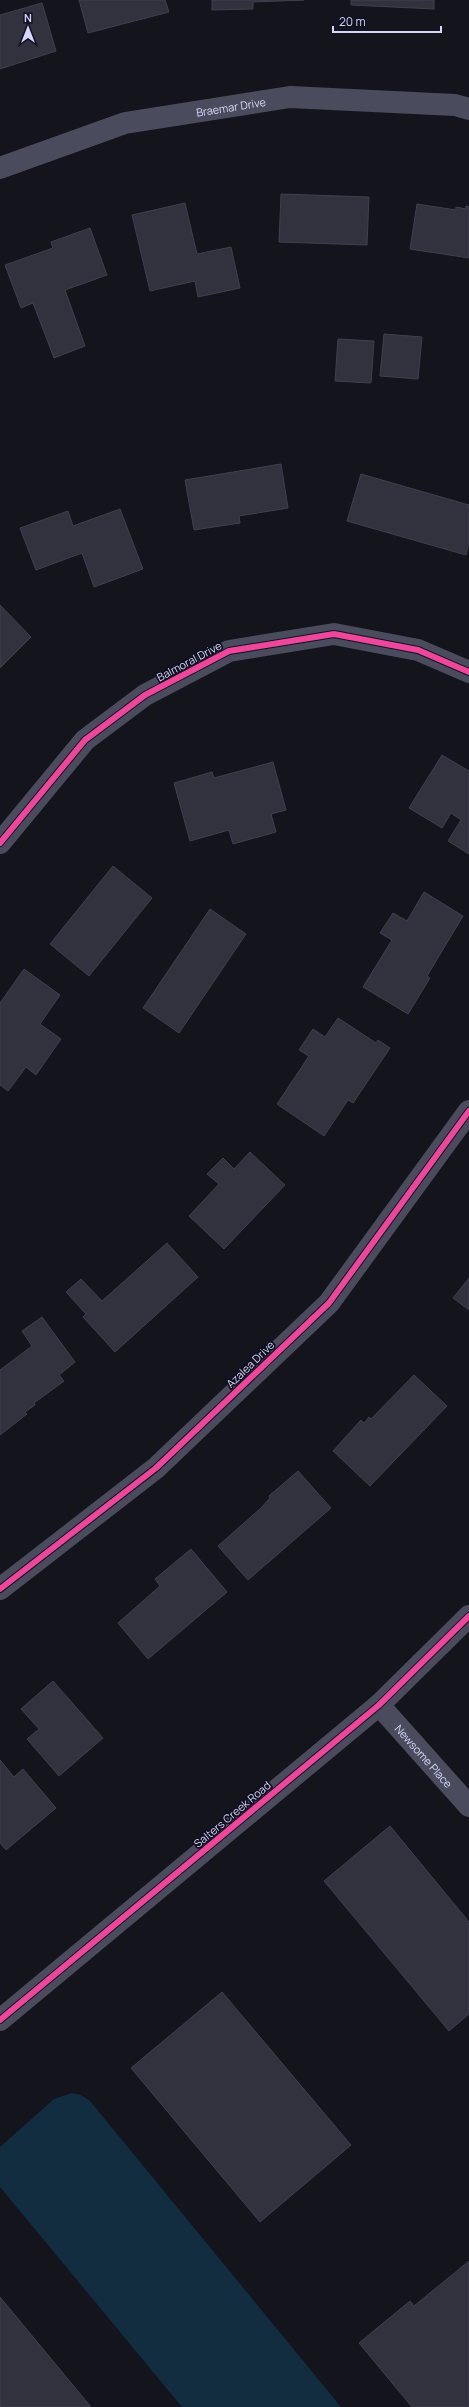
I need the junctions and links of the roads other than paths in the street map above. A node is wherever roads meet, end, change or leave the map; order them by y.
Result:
1 (469, 108) edge
2 (0, 168) edge
3 (469, 672) edge
4 (0, 843) edge
5 (469, 1111) edge
6 (0, 1589) edge
7 (469, 1616) edge
8 (379, 1704) junction
9 (469, 1806) edge
10 (0, 2020) edge

1 - 2 street, Braemar Drive
3 - 4 street, Balmoral Drive
5 - 6 street, Azalea Drive
7 - 8 street, Salters Creek Road
8 - 9 street, Newsome Place
8 - 10 street, Salters Creek Road

